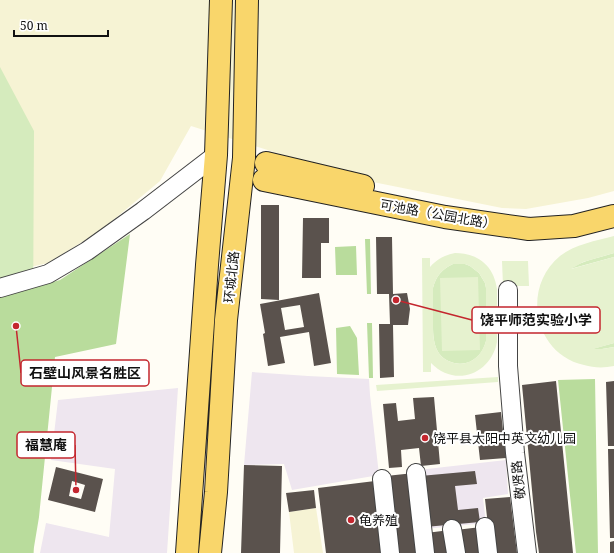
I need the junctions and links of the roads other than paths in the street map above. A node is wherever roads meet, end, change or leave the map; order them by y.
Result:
1 (221, 0) edge
2 (247, 0) edge
3 (216, 155) junction
4 (614, 202) edge
5 (614, 216) edge
6 (0, 288) edge
7 (508, 290) dead end
8 (416, 473) dead end
9 (382, 479) dead end
10 (485, 527) dead end
11 (452, 529) dead end
12 (187, 553) edge
13 (210, 553) edge
14 (390, 553) edge
15 (425, 553) edge
16 (456, 553) edge
17 (488, 553) edge
18 (526, 553) edge

1 - 3 main road, 环城北路
2 - 13 main road, 环城北路
3 - 6 street
3 - 12 main road, 环城北路
4 - 5 main road, 可池路（公园北路）
7 - 18 street, 敬贤路
8 - 15 street
9 - 14 street
10 - 17 street
11 - 16 street

